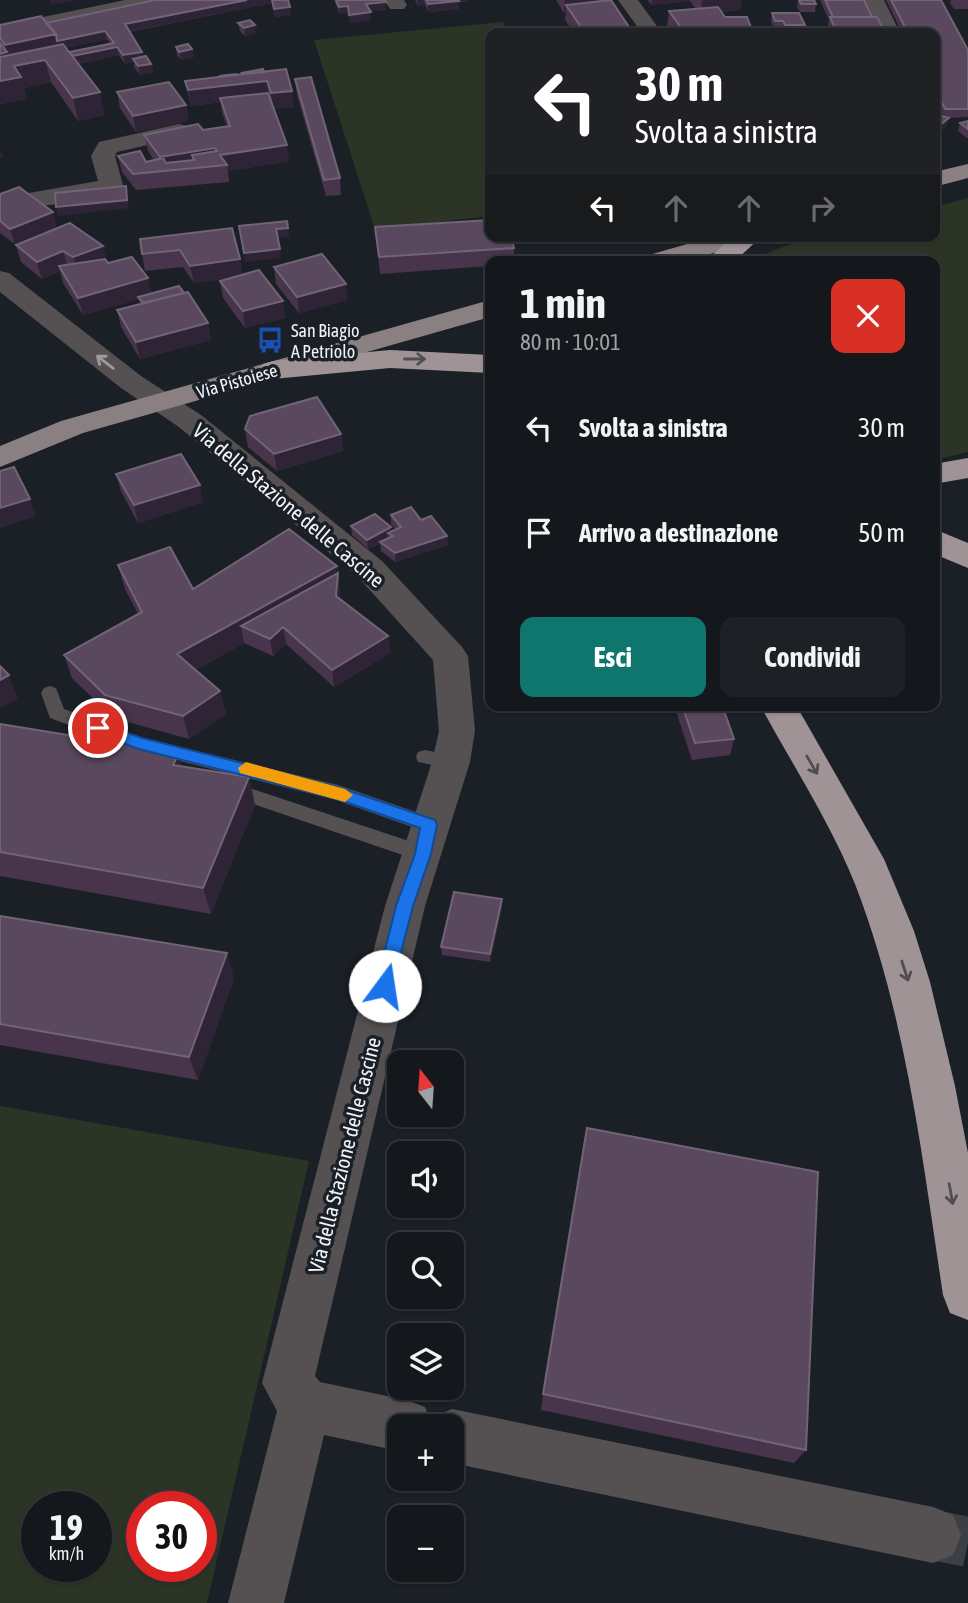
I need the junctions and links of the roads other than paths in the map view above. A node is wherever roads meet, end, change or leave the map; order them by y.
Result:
1 (154, 0) edge
2 (628, 0) edge
3 (874, 0) edge
4 (648, 28) edge
5 (888, 28) edge
6 (0, 32) edge
7 (179, 131) edge
8 (968, 171) edge
9 (940, 178) edge
10 (0, 205) edge
11 (726, 242) edge
12 (740, 242) edge
13 (676, 256) edge
14 (725, 256) edge
15 (0, 279) edge
16 (485, 309) edge
17 (485, 364) edge
18 (273, 370) junction
19 (160, 402) junction
20 (64, 429) junction
21 (0, 440) edge
22 (0, 457) edge
23 (968, 468) edge
24 (940, 473) edge
25 (940, 543) edge
26 (968, 557) edge
27 (50, 693) dead end
28 (781, 711) edge
29 (118, 756) edge
30 (426, 839) junction
31 (968, 1295) edge
32 (305, 1405) junction
33 (387, 1422) edge
34 (464, 1438) edge
35 (933, 1535) tunnel mouth
36 (256, 1603) edge

1 - 6 street
2 - 4 street
3 - 5 street
7 - 10 street
8 - 9 main road
11 - 13 main road
12 - 14 highway
19 -> 15 street, Via della Stazione delle Cascine
16 - 18 main road, Via Pistoiese
18 -> 17 highway
18 - 19 main road, Via Pistoiese
19 - 20 main road, Via Pistoiese
19 - 30 street, Via della Stazione delle Cascine
20 - 21 main road, Via Pistoiese
20 - 22 main road, Via Pistoiese
23 - 24 highway
25 - 26 highway
27 - 30 lane
28 -> 31 highway
29 - 30 lane
30 - 32 street, Via della Stazione delle Cascine
32 - 33 street
32 - 36 street
34 - 35 street

